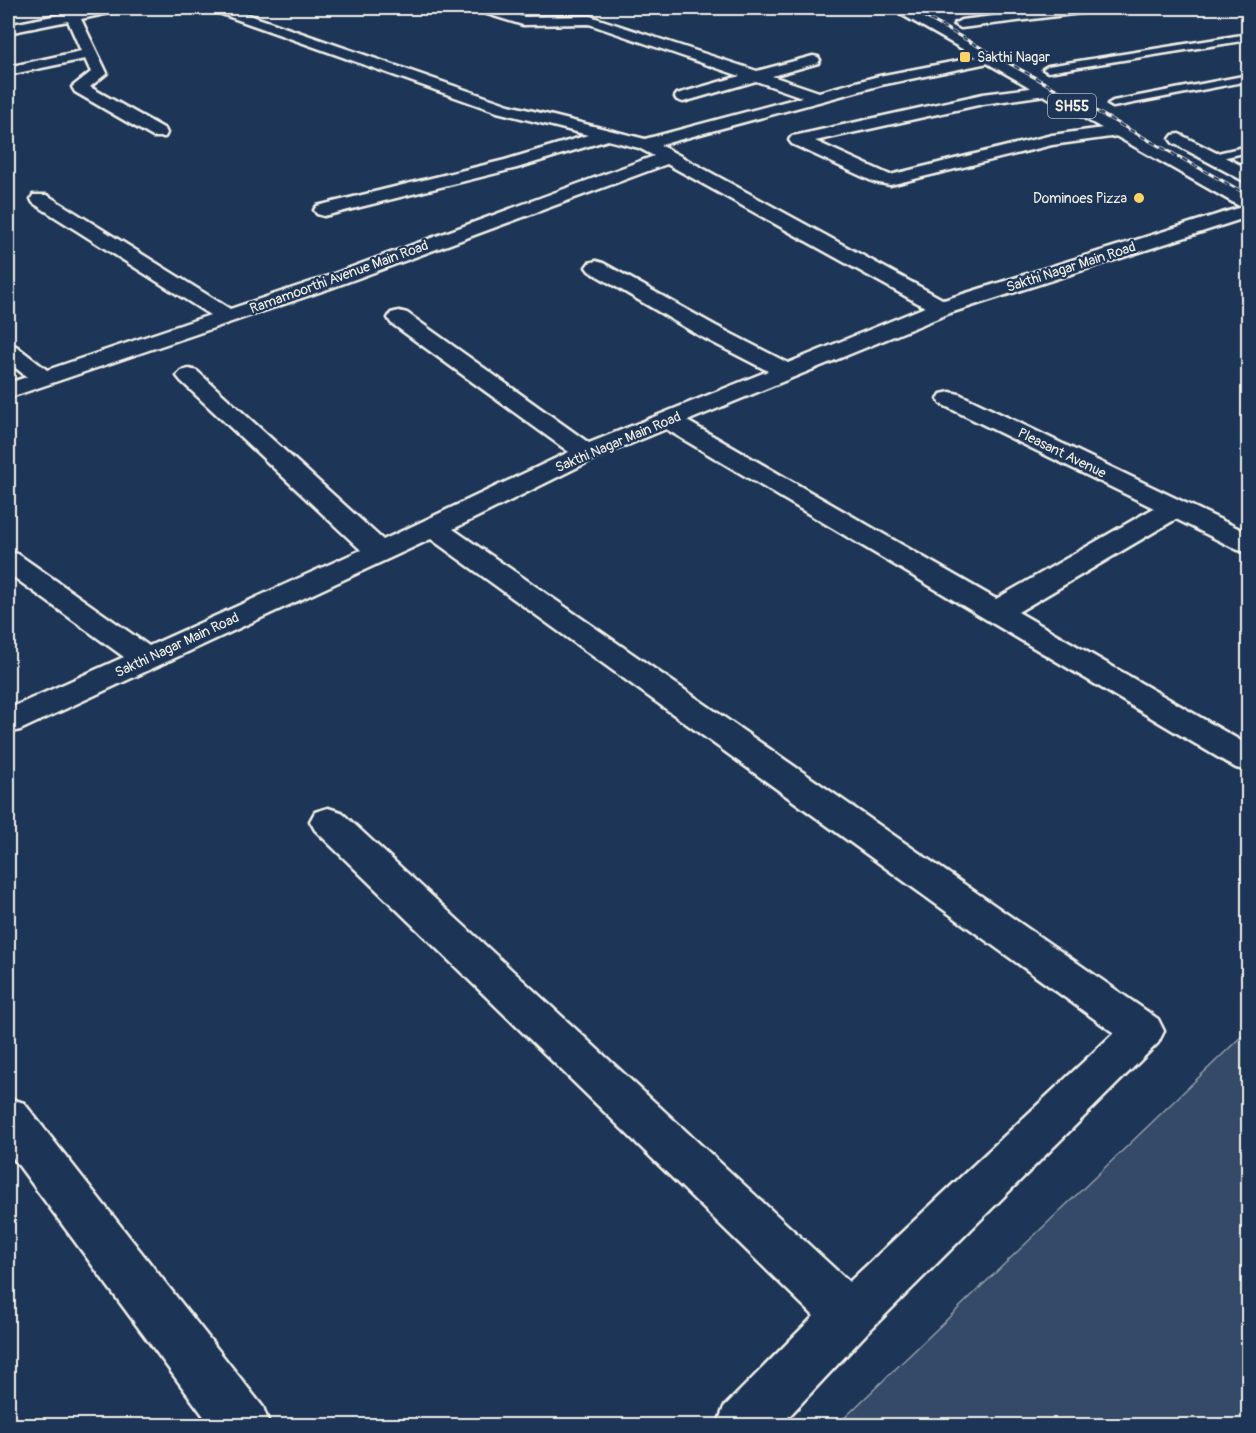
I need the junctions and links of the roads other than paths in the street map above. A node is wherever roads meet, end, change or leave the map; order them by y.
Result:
1 (114, 8) edge
2 (218, 8) edge
3 (897, 8) edge
4 (1089, 8) edge
5 (489, 9) dead end
6 (69, 12) edge
7 (8, 29) edge
8 (988, 38) dead end
9 (1248, 38) edge
10 (91, 53) junction
11 (988, 59) junction
12 (813, 60) dead end
13 (1043, 66) joint
14 (8, 71) edge
15 (756, 76) junction
16 (1248, 78) edge
17 (1067, 79) dead end
18 (1046, 91) junction
19 (1095, 94) dead end
20 (683, 97) dead end
21 (818, 97) junction
22 (1002, 97) junction
23 (1113, 104) junction
24 (1031, 111) dead end
25 (1133, 114) dead end
26 (1061, 125) dead end
27 (1163, 130) dead end
28 (1118, 131) junction
29 (159, 133) dead end
30 (1080, 134) junction
31 (606, 135) junction
32 (645, 144) junction
33 (1248, 149) edge
34 (669, 157) junction
35 (1213, 157) junction
36 (1248, 176) edge
37 (40, 199) dead end
38 (1248, 202) edge
39 (324, 210) dead end
40 (1248, 211) edge
41 (596, 267) dead end
42 (942, 308) junction
43 (228, 317) junction
44 (399, 318) dead end
45 (8, 351) edge
46 (788, 372) junction
47 (189, 376) dead end
48 (44, 379) junction
49 (8, 391) edge
50 (950, 399) dead end
51 (668, 420) junction
52 (587, 453) junction
53 (1175, 508) junction
54 (433, 528) junction
55 (1248, 544) edge
56 (380, 552) junction
57 (8, 560) edge
58 (996, 612) junction
59 (147, 658) junction
60 (8, 722) edge
61 (1248, 760) edge
62 (327, 821) dead end
63 (8, 1117) edge
64 (849, 1316) junction
65 (244, 1425) edge
66 (743, 1425) edge

1 - 6 street
2 - 31 street
3 - 11 street, SH55
4 - 8 street
5 - 15 street
6 - 7 street
6 - 10 street
9 - 13 lane
10 - 14 street
10 - 29 street
11 - 18 street, SH55
11 - 21 street
12 - 15 street
13 - 17 street, SH55
15 - 20 street
15 - 21 street
16 - 23 lane
18 - 22 street
18 - 28 street, SH55
19 - 23 street, SH55
21 - 32 street
22 - 24 street
22 - 30 street
23 - 25 street, SH55
26 - 30 street
27 - 35 street
28 - 30 street
28 - 38 street, SH55
31 - 32 street
31 - 39 street
32 - 34 street
33 - 35 lane
34 - 42 street
34 - 43 street, Ramamoorthi Avenue Main Road
35 - 36 street
37 - 43 street
40 - 42 street, Sakthi Nagar Main Road
41 - 46 street
42 - 46 street, Sakthi Nagar Main Road
43 - 48 street, Ramamoorthi Avenue Main Road
44 - 52 street
45 - 48 street
46 - 51 street, Sakthi Nagar Main Road
47 - 56 street
48 - 49 street, Ramamoorthi Avenue Main Road
50 - 53 street, Pleasant Avenue
51 - 52 street, Sakthi Nagar Main Road
51 - 58 street
52 - 54 street, Sakthi Nagar Main Road
53 - 55 street, Pleasant Avenue
53 - 58 street
54 - 56 street, Sakthi Nagar Main Road
54 - 64 street
56 - 59 street, Sakthi Nagar Main Road
57 - 59 street
58 - 61 street
59 - 60 street, Sakthi Nagar Main Road
62 - 64 street
63 - 65 street
64 - 66 street

